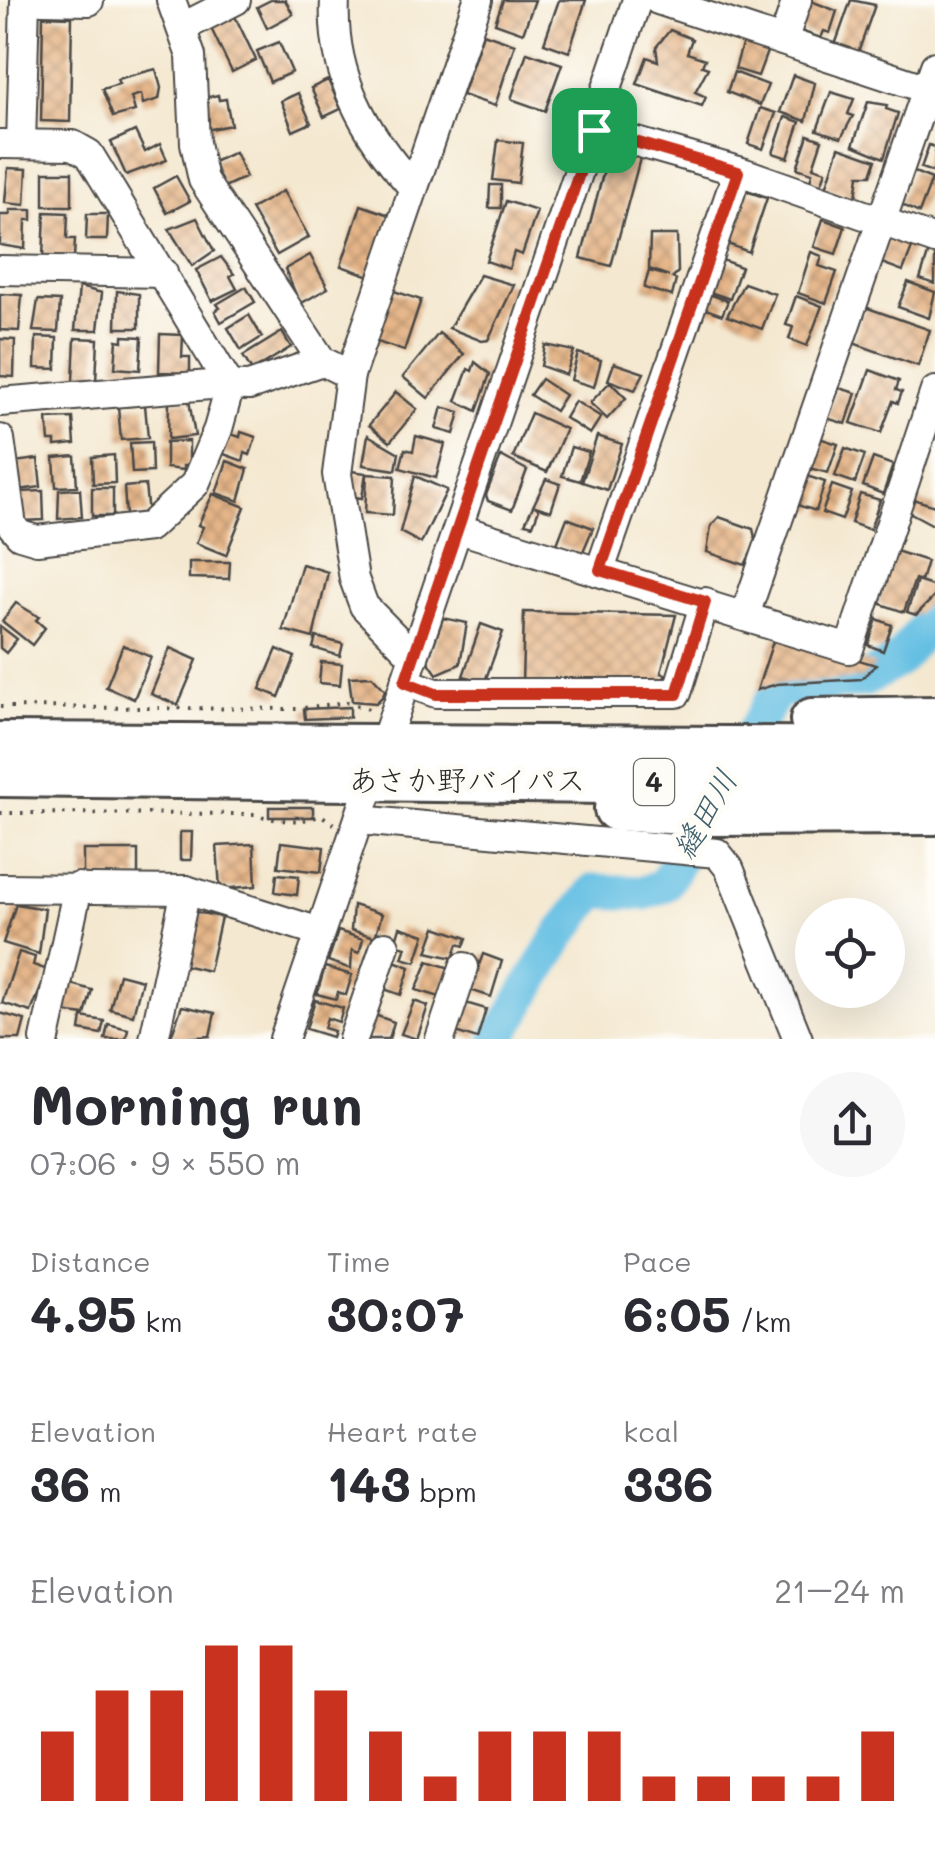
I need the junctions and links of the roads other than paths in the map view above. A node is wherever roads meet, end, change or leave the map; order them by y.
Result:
1 (24, 0) edge
2 (42, 0) edge
3 (171, 0) edge
4 (236, 0) edge
5 (335, 0) edge
6 (478, 0) edge
7 (637, 0) edge
8 (658, 0) edge
9 (797, 0) edge
10 (88, 1) edge
11 (183, 27) junction
12 (783, 41) junction
13 (931, 78) edge
14 (594, 130) junction
15 (11, 144) edge
16 (738, 172) junction
17 (412, 186) junction
18 (883, 220) junction
19 (935, 240) edge
20 (0, 270) edge
21 (163, 273) junction
22 (322, 361) junction
23 (350, 375) junction
24 (230, 386) junction
25 (935, 390) edge
26 (0, 402) edge
27 (0, 439) edge
28 (458, 529) junction
29 (600, 570) junction
30 (705, 602) junction
31 (745, 615) junction
32 (410, 669) junction
33 (935, 718) edge
34 (0, 744) edge
35 (935, 749) edge
36 (0, 775) edge
37 (367, 777) junction
38 (935, 779) edge
39 (935, 813) edge
40 (0, 888) edge
41 (78, 888) junction
42 (186, 890) junction
43 (320, 932) junction
44 (384, 946) dead end
45 (464, 967) dead end
46 (45, 1039) edge
47 (154, 1039) edge
48 (284, 1039) edge
49 (352, 1039) edge
50 (440, 1039) edge
51 (798, 1039) edge

1 - 15 street
2 - 10 street
3 - 11 street
4 - 11 street
5 - 17 street
6 - 17 street
7 - 14 street
8 - 12 street
9 - 12 street
11 - 22 street
12 - 13 street
13 - 18 street
14 - 16 street
14 - 28 street
15 - 21 street
16 - 18 street
16 - 29 street
17 - 23 street
18 - 19 street
18 - 31 street
20 - 21 street
21 - 24 street
22 - 23 street
22 - 24 street
23 - 32 street
24 - 26 street
24 - 27 street
25 - 31 street
28 - 29 street
28 - 32 street
29 - 30 street
30 - 31 street
30 - 32 street
32 - 37 street
33 - 37 highway
34 - 37 highway, あさか野バイパス / 4
35 - 37 highway, あさか野バイパス / 4
36 - 37 highway, あさか野バイパス / 4
37 - 38 highway, あさか野バイパス / 4
37 - 39 highway
37 - 43 street
37 - 51 street
40 - 41 street
41 - 42 street
41 - 46 street
42 - 43 street
42 - 47 street
43 - 48 street
44 - 49 street
45 - 50 street

